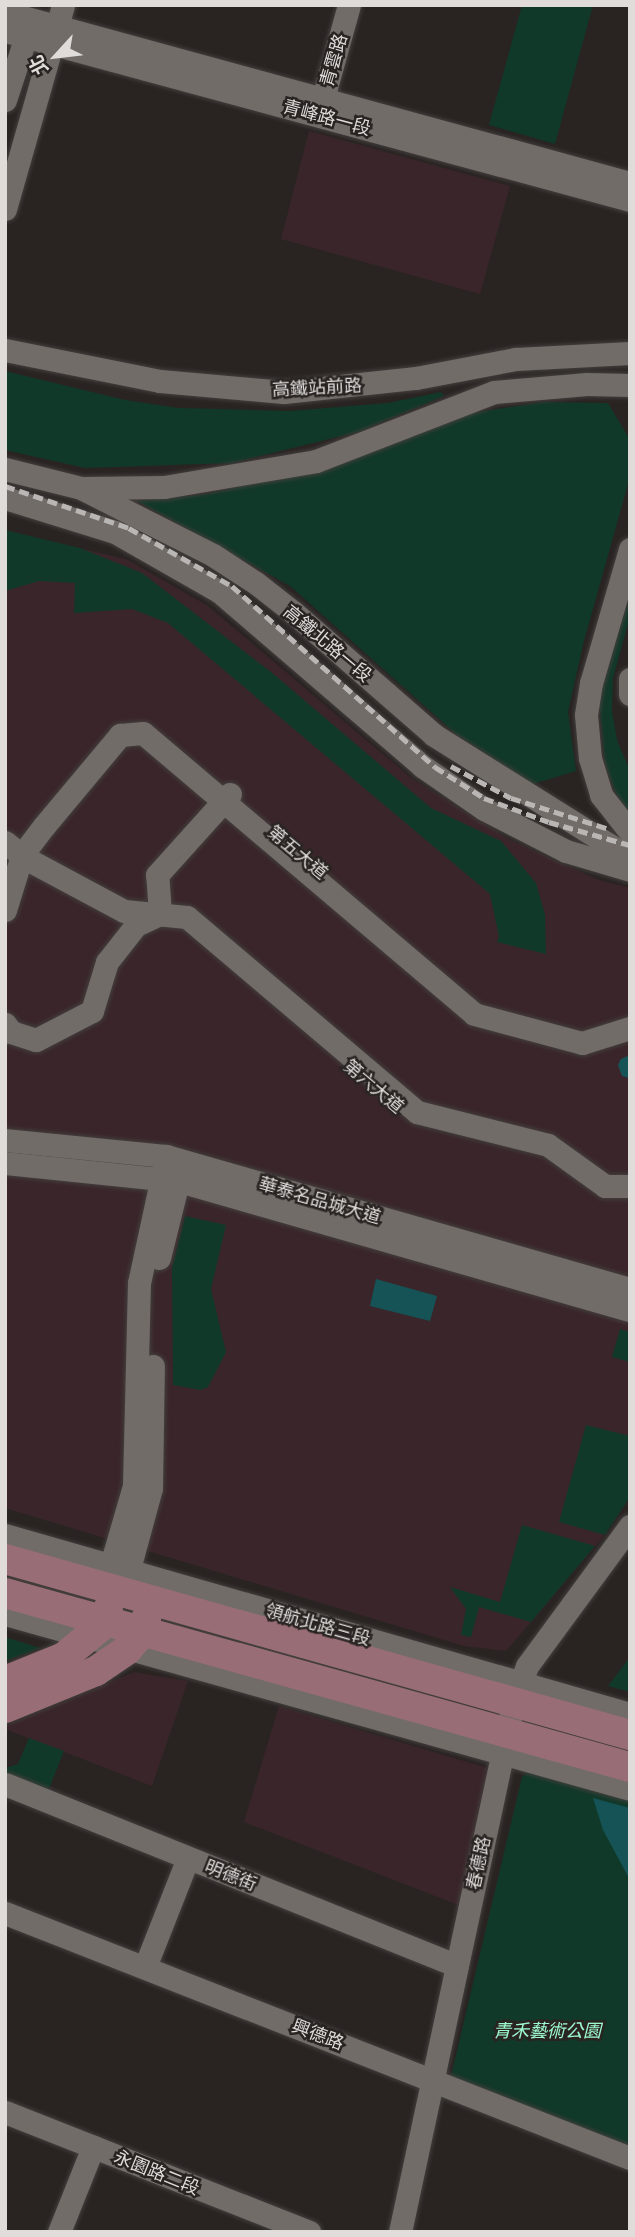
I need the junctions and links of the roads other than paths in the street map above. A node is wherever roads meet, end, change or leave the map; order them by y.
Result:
1 (349, 5) edge
2 (5, 12) edge
3 (24, 23) edge
4 (58, 25) edge
5 (5, 100) edge
6 (321, 106) junction
7 (630, 183) edge
8 (630, 200) edge
9 (5, 209) edge
10 (5, 350) edge
11 (630, 353) edge
12 (630, 385) edge
13 (5, 469) edge
14 (81, 488) junction
15 (5, 498) edge
16 (630, 550) edge
17 (630, 679) edge
18 (630, 694) edge
19 (230, 801) junction
20 (630, 832) edge
21 (14, 849) edge
22 (630, 858) edge
23 (630, 870) edge
24 (5, 874) edge
25 (5, 910) edge
26 (160, 919) junction
27 (630, 1019) edge
28 (5, 1024) edge
29 (630, 1028) edge
30 (5, 1038) edge
31 (5, 1140) edge
32 (5, 1163) edge
33 (172, 1169) junction
34 (630, 1186) edge
35 (604, 1189) junction
36 (630, 1193) edge
37 (630, 1289) edge
38 (630, 1310) edge
39 (630, 1526) edge
40 (5, 1535) edge
41 (5, 1559) edge
42 (117, 1574) junction
43 (5, 1593) edge
44 (151, 1598) junction
45 (5, 1614) edge
46 (96, 1630) junction
47 (134, 1642) junction
48 (5, 1681) edge
49 (517, 1694) junction
50 (5, 1708) edge
51 (630, 1714) edge
52 (630, 1735) edge
53 (503, 1743) junction
54 (630, 1767) edge
55 (5, 1784) edge
56 (630, 1790) edge
57 (188, 1858) junction
58 (5, 1913) edge
59 (457, 1966) junction
60 (145, 1967) junction
61 (433, 2078) junction
62 (5, 2112) edge
63 (93, 2147) junction
64 (630, 2158) edge
65 (59, 2232) edge
66 (309, 2232) edge
67 (400, 2232) edge

1 - 6 street, 青雲路
2 - 3 street, 青峰路一段
3 - 4 street, 青峰路一段
3 - 5 street
4 - 6 street, 青峰路一段
4 - 9 street
6 - 7 street, 青峰路一段
6 - 8 street, 青峰路一段
10 - 11 street, 高鐵站前路
12 - 14 street
13 - 14 street, 高鐵北路一段
14 - 22 street, 高鐵北路一段
15 - 23 street, 高鐵北路一段
16 - 20 street
17 - 18 street
19 - 21 street, 第五大道
19 - 26 street
19 - 27 street, 第五大道
19 - 29 street, 第五大道
21 - 24 street
21 - 25 street
21 - 26 street
26 - 28 street
26 - 30 street
26 - 35 street, 第六大道
31 - 33 street, 華泰名品城大道
32 - 33 street, 華泰名品城大道
33 - 37 street, 華泰名品城大道
33 - 38 street, 華泰名品城大道
33 - 42 street
34 - 35 street
35 - 36 street
39 - 49 street, 春德路
40 - 42 street, 領航北路三段
41 - 42 main road, 領航北路三段
42 - 44 main road, 領航北路三段
42 - 46 main road
42 - 49 street, 領航北路三段
43 - 46 main road
44 - 47 main road
44 - 49 main road, 領航北路三段
45 - 46 street
46 - 47 main road
46 - 48 main road
47 - 50 main road
47 - 53 main road
49 - 51 street, 領航北路三段
49 - 52 main road, 領航北路三段
49 - 53 street, 春德路
53 - 54 main road
53 - 56 street
53 - 59 street, 春德路
55 - 57 street, 明德街
57 - 59 street, 明德街
57 - 60 street
58 - 60 street, 興德路
59 - 61 street, 春德路
60 - 61 street, 興德路
61 - 64 street, 興德路
61 - 67 street, 春德路
62 - 63 street, 永園路二段
63 - 65 street
63 - 66 street, 永園路二段

